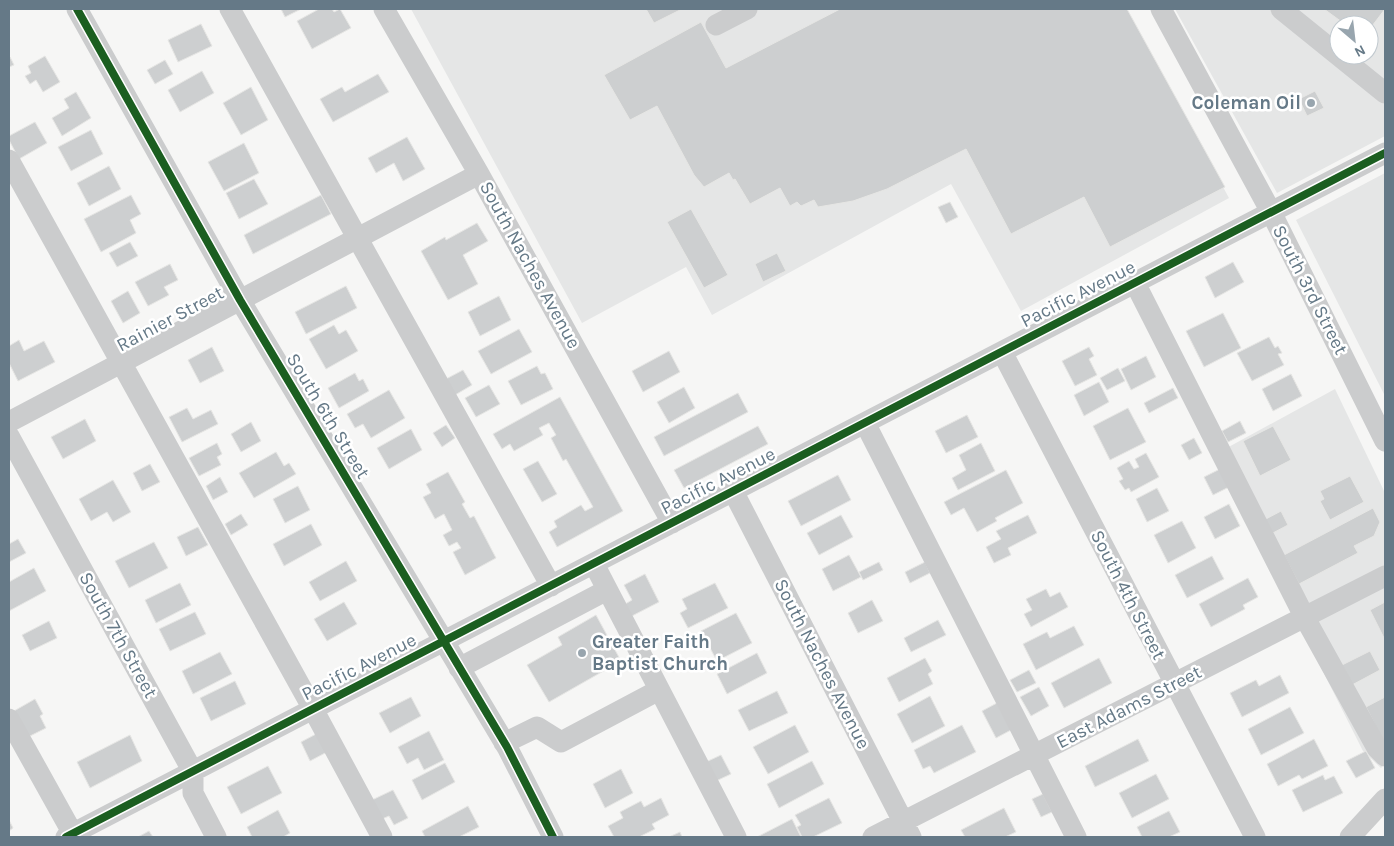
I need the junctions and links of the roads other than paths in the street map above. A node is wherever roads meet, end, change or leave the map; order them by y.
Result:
1 (77, 9) edge
2 (230, 9) edge
3 (384, 9) edge
4 (747, 9) edge
5 (1161, 9) edge
6 (1281, 9) edge
7 (716, 25) dead end
8 (1385, 94) edge
9 (1385, 153) edge
10 (9, 160) edge
11 (479, 174) junction
12 (1271, 212) junction
13 (359, 238) junction
14 (1135, 283) junction
15 (240, 300) junction
16 (1002, 352) junction
17 (121, 363) junction
18 (9, 422) edge
19 (865, 423) junction
20 (9, 436) edge
21 (1385, 440) edge
22 (733, 492) junction
23 (672, 523) junction
24 (594, 564) junction
25 (1385, 576) edge
26 (551, 586) junction
27 (607, 590) junction
28 (1305, 618) junction
29 (443, 642) junction
30 (459, 668) junction
31 (1175, 684) junction
32 (659, 690) junction
33 (313, 709) junction
34 (9, 719) edge
35 (504, 743) junction
36 (1034, 755) junction
37 (1385, 756) edge
38 (192, 772) junction
39 (1385, 799) edge
40 (907, 829) edge
41 (70, 836) edge
42 (216, 837) edge
43 (382, 837) edge
44 (553, 837) edge
45 (736, 837) edge
46 (873, 837) edge
47 (1076, 837) edge
48 (1255, 837) edge
49 (1350, 837) edge

1 - 15 street, South 6th Street
2 - 13 street
3 - 11 street, South Naches Avenue
4 - 7 street
5 - 12 street, South 3rd Street
6 - 8 street
9 - 12 street, Pacific Avenue
10 - 17 street
11 - 13 street, Rainier Street
11 - 23 street, South Naches Avenue
12 - 14 street, Pacific Avenue
12 - 21 street, South 3rd Street
13 - 15 street, Rainier Street
13 - 26 street
14 - 16 street, Pacific Avenue
14 - 28 street
15 - 17 street, Rainier Street
15 - 29 street, South 6th Street
16 - 19 street, Pacific Avenue
16 - 31 street, South 4th Street
17 - 18 street, Rainier Street
17 - 33 street
19 - 22 street, Pacific Avenue
19 - 36 street
20 - 38 street, South 7th Street
22 - 23 street, Pacific Avenue
22 - 40 street, South Naches Avenue
23 - 24 street, Pacific Avenue
24 - 26 street, Pacific Avenue
24 - 27 street
25 - 28 street, East Adams Street
26 - 29 street, Pacific Avenue
27 - 30 street
27 - 32 street
28 - 31 street, East Adams Street
28 - 37 street
29 - 30 street, South 6th Street
29 - 33 street, Pacific Avenue
30 - 35 street, South 6th Street
31 - 36 street, East Adams Street
31 - 48 street, South 4th Street
32 - 35 street
32 - 45 street
33 - 38 street, Pacific Avenue
33 - 43 street
34 - 41 street
35 - 44 street, South 6th Street
36 - 40 street, East Adams Street
36 - 47 street
38 - 41 street, Pacific Avenue
38 - 42 street, South 7th Street
39 - 49 street
40 - 46 street, East Adams Street

